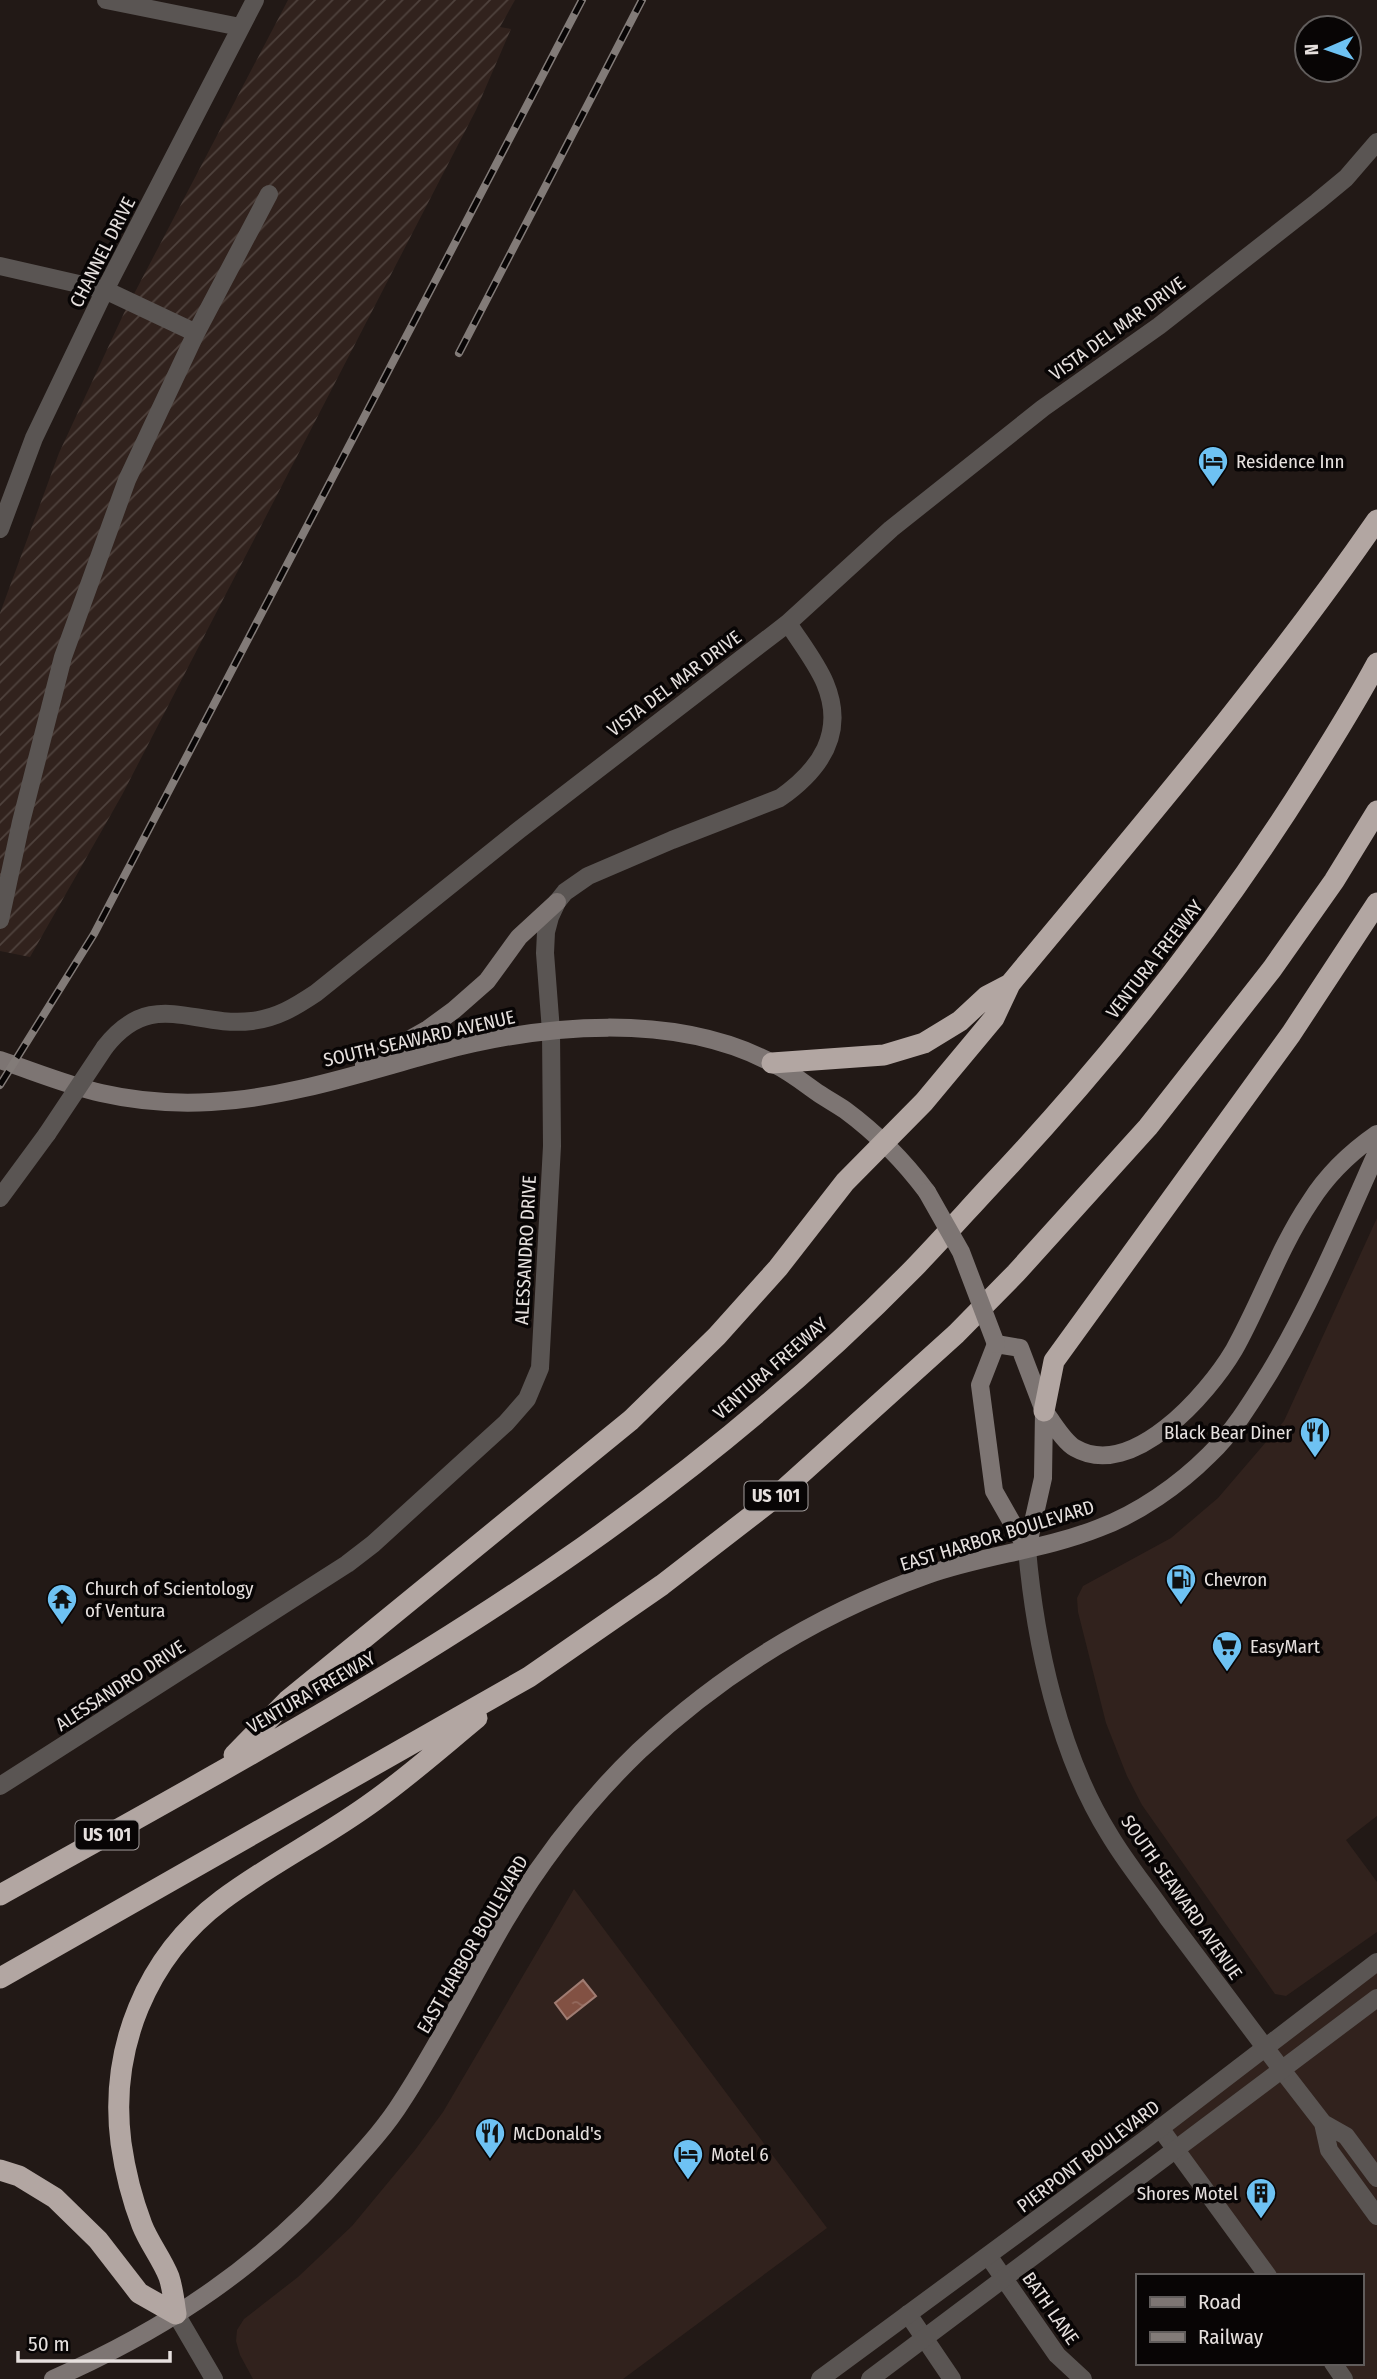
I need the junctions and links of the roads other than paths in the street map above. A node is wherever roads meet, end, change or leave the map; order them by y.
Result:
1 (106, 0) edge
2 (255, 0) edge
3 (240, 27) junction
4 (1377, 142) edge
5 (269, 194) dead end
6 (0, 266) edge
7 (105, 290) junction
8 (196, 333) junction
9 (1377, 520) edge
10 (0, 529) edge
11 (788, 623) junction
12 (1377, 663) edge
13 (1377, 811) edge
14 (557, 902) junction
15 (1377, 903) edge
16 (0, 920) edge
17 (1010, 984) junction
18 (551, 1031) junction
19 (0, 1060) edge
20 (772, 1063) junction
21 (341, 1078) junction
22 (1377, 1134) edge
23 (884, 1142) junction
24 (1377, 1152) edge
25 (0, 1198) edge
26 (996, 1344) junction
27 (1044, 1411) junction
28 (1027, 1549) junction
29 (529, 1676) junction
30 (215, 1775) junction
31 (0, 1786) edge
32 (0, 1895) edge
33 (1376, 1965) edge
34 (0, 1978) edge
35 (1377, 1998) edge
36 (1265, 2047) junction
37 (1282, 2070) junction
38 (1323, 2123) junction
39 (1160, 2128) junction
40 (1175, 2151) junction
41 (0, 2170) edge
42 (1373, 2173) edge
43 (1352, 2182) junction
44 (1377, 2216) edge
45 (989, 2257) junction
46 (1267, 2274) edge
47 (1004, 2278) junction
48 (176, 2314) junction
49 (908, 2314) junction
50 (925, 2338) junction
51 (53, 2379) edge
52 (214, 2379) edge
53 (820, 2379) edge
54 (870, 2379) edge
55 (951, 2379) edge
56 (1083, 2379) edge

1 - 3 street
2 - 3 street, CHANNEL DRIVE
3 - 7 street, CHANNEL DRIVE
4 - 11 street, VISTA DEL MAR DRIVE
5 - 8 street
6 - 7 street
7 - 8 street
7 - 10 street, CHANNEL DRIVE
8 - 16 street
9 - 17 highway
11 - 14 street
11 - 25 street, VISTA DEL MAR DRIVE, bridge
12 - 30 highway, VENTURA FREEWAY / US 101
13 - 29 highway, US 101
14 - 18 street, ALESSANDRO DRIVE
14 - 21 main road
15 - 27 highway
17 - 20 highway
17 - 23 highway
18 - 20 main road, SOUTH SEAWARD AVENUE
18 - 21 main road, SOUTH SEAWARD AVENUE
18 - 31 street, ALESSANDRO DRIVE
19 - 21 main road, SOUTH SEAWARD AVENUE
20 - 23 main road, SOUTH SEAWARD AVENUE
22 - 27 main road
23 - 26 main road, SOUTH SEAWARD AVENUE, bridge
23 - 30 highway
24 - 28 main road, EAST HARBOR BOULEVARD
26 - 27 main road, SOUTH SEAWARD AVENUE
26 - 28 main road, SOUTH SEAWARD AVENUE
27 - 28 main road, SOUTH SEAWARD AVENUE
28 - 36 street, SOUTH SEAWARD AVENUE
28 - 48 main road, EAST HARBOR BOULEVARD
29 - 34 highway, US 101
29 - 48 highway
30 - 32 highway, VENTURA FREEWAY / US 101
33 - 36 street, PIERPONT BOULEVARD
35 - 37 street
36 - 37 street, SOUTH SEAWARD AVENUE
36 - 39 street, PIERPONT BOULEVARD
37 - 38 street, SOUTH SEAWARD AVENUE
37 - 40 street
38 - 42 street, SOUTH SEAWARD AVENUE
38 - 43 street, SOUTH SEAWARD AVENUE
39 - 40 street
39 - 45 street, PIERPONT BOULEVARD
40 - 46 street
40 - 47 street
41 - 48 highway
42 - 43 street
43 - 44 street, SOUTH SEAWARD AVENUE
45 - 47 street, BATH LANE
45 - 49 street, PIERPONT BOULEVARD
47 - 50 street
47 - 56 street, BATH LANE
48 - 51 main road, EAST HARBOR BOULEVARD
48 - 52 street
49 - 50 street
49 - 53 street, PIERPONT BOULEVARD
50 - 54 street
50 - 55 street

